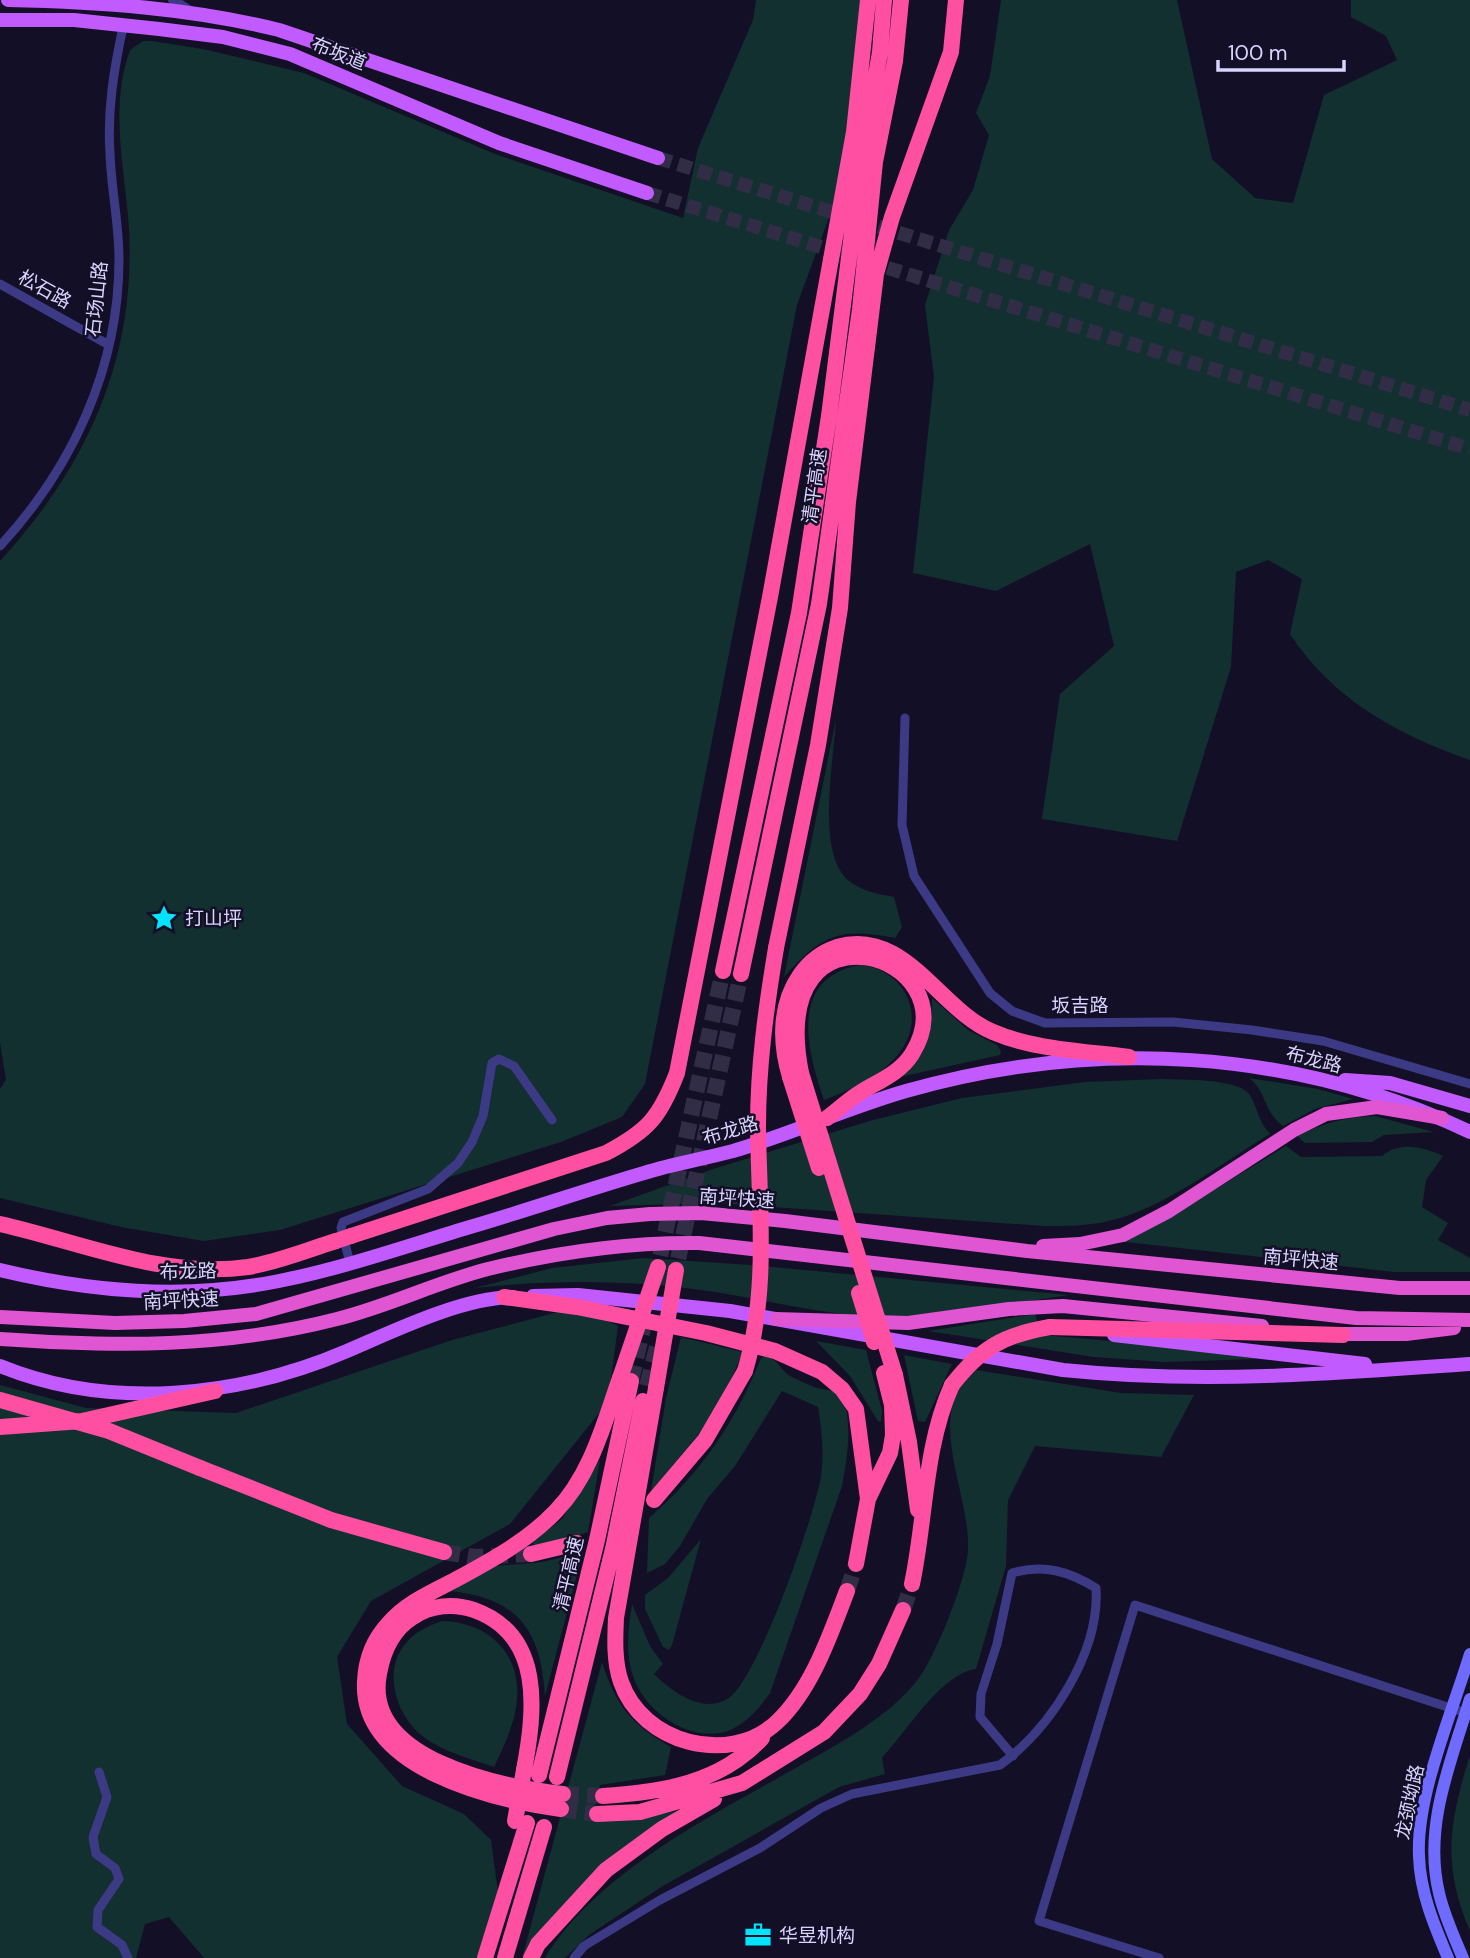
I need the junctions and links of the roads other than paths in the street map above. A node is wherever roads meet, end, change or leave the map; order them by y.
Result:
1 (8, 0) edge
2 (173, 0) edge
3 (868, 0) edge
4 (884, 0) edge
5 (901, 0) edge
6 (956, 0) edge
7 (79, 1) edge
8 (119, 3) edge
9 (136, 4) edge
10 (193, 12) junction
11 (0, 20) edge
12 (123, 27) junction
13 (658, 158) tunnel mouth
14 (647, 193) tunnel mouth
15 (0, 284) edge
16 (109, 345) junction
17 (0, 545) edge
18 (905, 718) dead end
19 (723, 971) tunnel mouth
20 (741, 974) tunnel mouth
21 (1129, 1057) junction
22 (796, 1075) junction
23 (1312, 1077) junction
24 (1470, 1084) edge
25 (1470, 1106) edge
26 (827, 1118) junction
27 (1442, 1118) junction
28 (552, 1120) dead end
29 (1470, 1132) edge
30 (0, 1224) edge
31 (971, 1244) junction
32 (350, 1263) junction
33 (658, 1267) tunnel mouth
34 (0, 1270) edge
35 (676, 1270) tunnel mouth
36 (1470, 1288) edge
37 (504, 1297) junction
38 (5, 1317) edge
39 (776, 1319) junction
40 (1470, 1320) edge
41 (1470, 1325) edge
42 (1050, 1327) junction
43 (1343, 1335) junction
44 (0, 1339) edge
45 (1470, 1364) edge
46 (0, 1366) edge
47 (1411, 1368) junction
48 (890, 1374) junction
49 (638, 1383) junction
50 (215, 1391) junction
51 (0, 1400) edge
52 (0, 1427) edge
53 (868, 1499) junction
54 (654, 1500) dead end
55 (922, 1537) junction
56 (577, 1543) dead end
57 (444, 1552) tunnel mouth
58 (531, 1554) tunnel mouth
59 (856, 1564) tunnel mouth
60 (912, 1584) tunnel mouth
61 (847, 1591) tunnel mouth
62 (903, 1610) tunnel mouth
63 (1470, 1654) edge
64 (1470, 1699) edge
65 (1459, 1711) junction
66 (778, 1721) junction
67 (1013, 1756) junction
68 (99, 1772) dead end
69 (532, 1773) junction
70 (557, 1777) dead end
71 (742, 1783) junction
72 (603, 1796) tunnel mouth
73 (597, 1814) tunnel mouth
74 (544, 1827) dead end
75 (128, 1958) edge
76 (485, 1958) edge
77 (505, 1958) edge
78 (531, 1958) edge
79 (574, 1958) edge
80 (1159, 1958) edge
81 (1448, 1958) edge
82 (1464, 1958) edge

1 - 7 main road, 布坂道
2 - 10 street
3 - 30 highway
4 - 19 highway, 清平高速
5 - 20 highway, 清平高速
6 - 54 highway, bridge
7 - 8 main road, 布坂道
8 - 9 main road, 布坂道
8 - 12 street
9 - 10 main road, 布坂道
9 - 12 street
10 - 13 main road, 布坂道
11 - 12 main road, 布坂道
12 - 14 main road, 布坂道
12 - 16 street, 石场山路
15 - 16 street, 松石路
16 - 17 street, 石场山路
18 - 24 street, 坂吉路
21 - 22 highway
21 - 23 main road, 布龙路
21 - 26 main road, 布龙路
22 - 26 highway
22 - 48 highway, bridge
23 - 25 main road
23 - 27 main road, 布龙路
26 - 32 main road, 布龙路
27 - 29 main road, 布龙路
27 - 31 highway
28 - 32 street
31 - 36 highway, 南坪快速
31 - 38 highway, 南坪快速
32 - 34 main road, 布龙路
33 - 49 highway, bridge
35 - 49 highway, bridge
37 - 39 main road
37 - 50 main road
37 - 53 highway
39 - 43 highway
39 - 47 main road
40 - 44 highway
41 - 43 highway
42 - 43 highway
42 - 47 main road
42 - 55 highway, bridge
45 - 47 main road
46 - 50 main road
48 - 53 highway
48 - 55 highway
49 - 66 highway
49 - 69 highway, 清平高速
49 - 69 highway
49 - 70 highway, 清平高速
50 - 52 highway
51 - 57 highway, bridge
53 - 59 highway
55 - 60 highway
56 - 58 highway
61 - 66 highway
62 - 71 highway
63 - 65 main road, 龙颈坳路
64 - 65 main road, 龙颈坳路
65 - 80 street
65 - 81 main road, 龙颈坳路
65 - 82 main road, 龙颈坳路
66 - 72 highway
67 - 67 street
67 - 79 street
68 - 75 street
69 - 76 highway, bridge
71 - 73 highway
71 - 78 highway
74 - 77 highway

